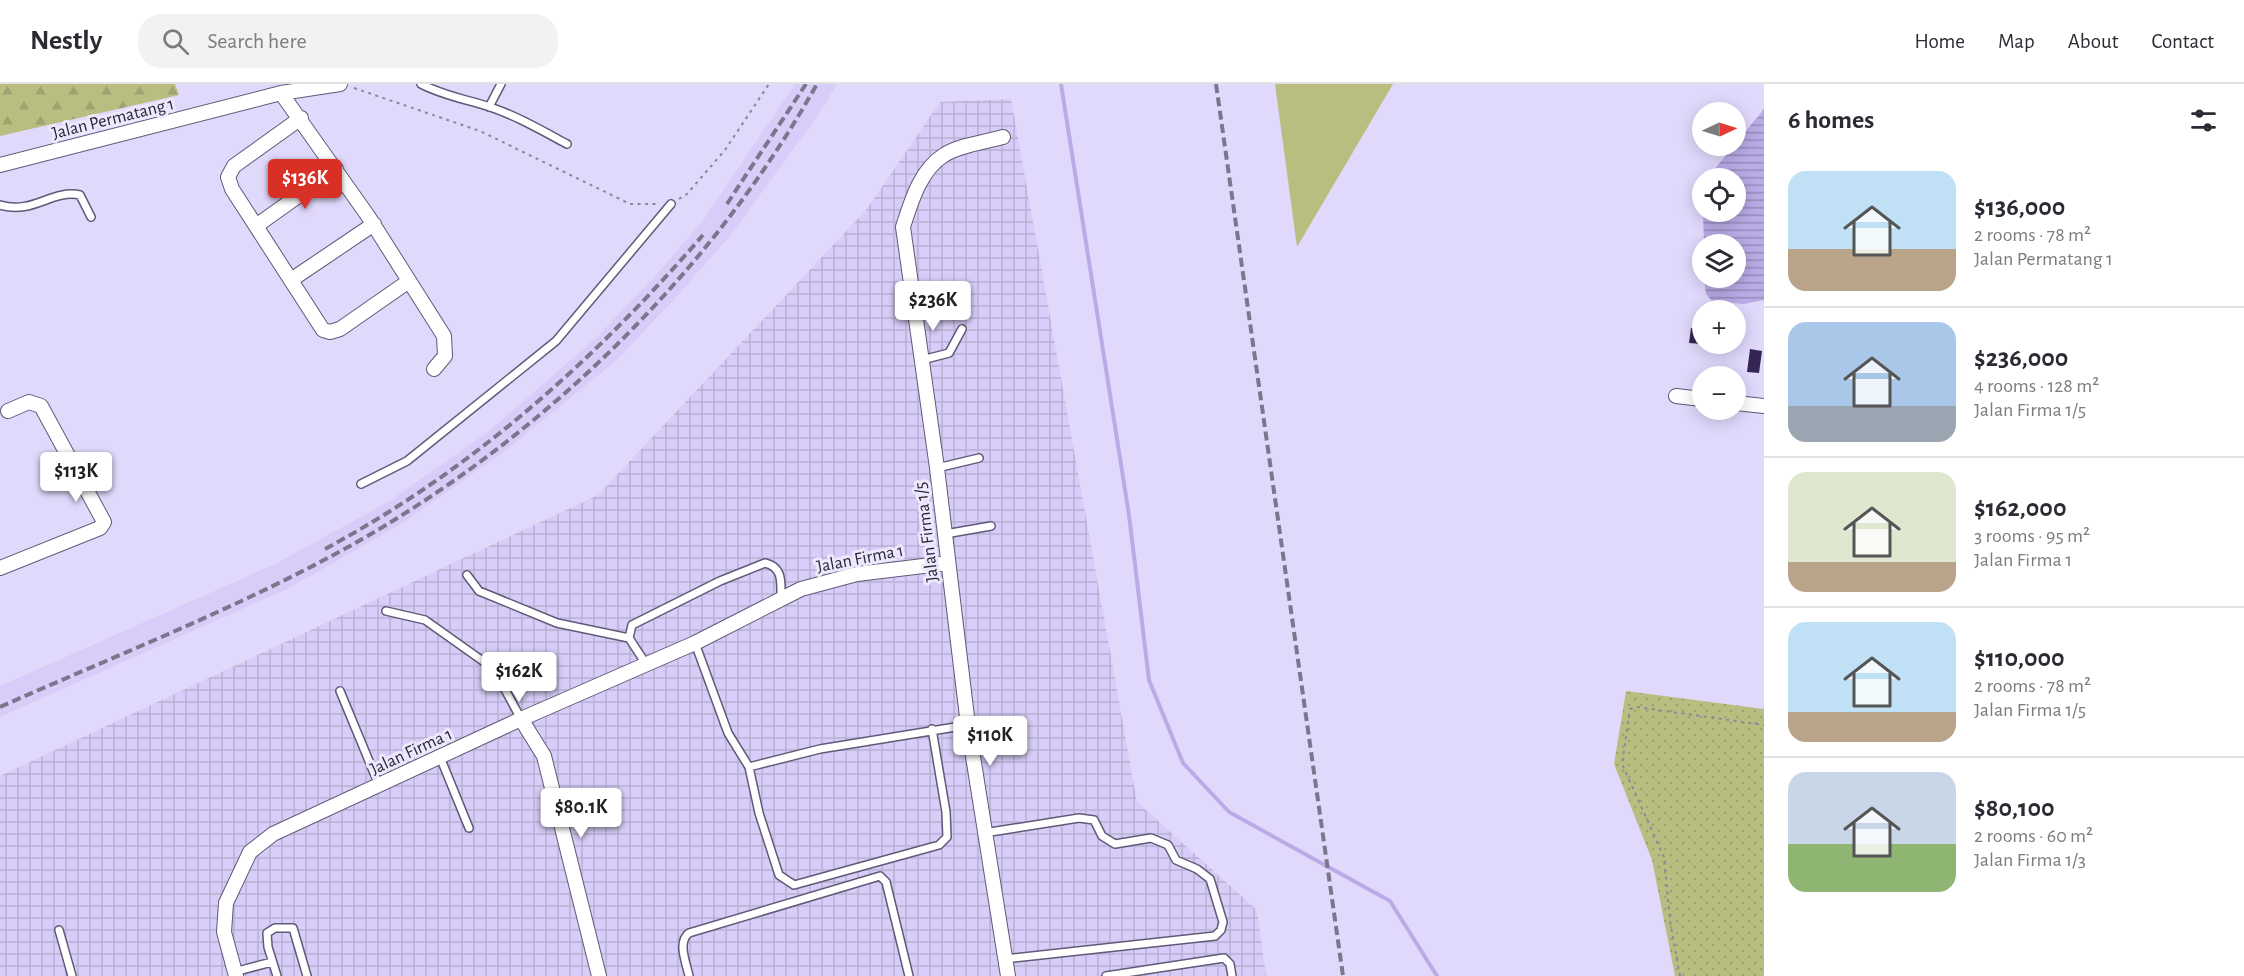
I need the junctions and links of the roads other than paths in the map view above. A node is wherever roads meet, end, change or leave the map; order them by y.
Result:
1 (340, 84) edge
2 (421, 84) edge
3 (501, 84) edge
4 (280, 93) junction
5 (489, 107) junction
6 (301, 118) junction
7 (1003, 137) dead end
8 (567, 144) dead end
9 (0, 165) edge
10 (336, 169) junction
11 (671, 204) dead end
12 (0, 205) edge
13 (91, 217) dead end
14 (374, 224) junction
15 (256, 226) junction
16 (291, 280) junction
17 (409, 281) junction
18 (962, 329) dead end
19 (922, 360) junction
20 (434, 369) dead end
21 (1676, 396) dead end
22 (1692, 398) edge
23 (1746, 404) edge
24 (1764, 406) edge
25 (8, 411) dead end
26 (979, 458) dead end
27 (937, 468) junction
28 (361, 484) dead end
29 (991, 526) dead end
30 (945, 534) junction
31 (948, 562) junction
32 (0, 568) edge
33 (467, 575) dead end
34 (781, 598) junction
35 (386, 611) dead end
36 (629, 638) junction
37 (695, 643) junction
38 (646, 664) junction
39 (339, 691) dead end
40 (521, 720) junction
41 (968, 725) junction
42 (932, 729) junction
43 (440, 757) junction
44 (749, 767) junction
45 (379, 786) junction
46 (468, 828) dead end
47 (984, 833) junction
48 (59, 930) dead end
49 (1005, 959) junction
50 (272, 962) junction
51 (235, 974) edge
52 (72, 976) edge
53 (277, 976) edge
54 (307, 976) edge
55 (599, 976) edge
56 (689, 976) edge
57 (909, 976) edge
58 (1008, 976) edge
59 (1106, 976) edge
60 (1232, 976) edge

1 - 4 street, Jalan Permatang 1
2 - 5 lane
3 - 5 lane
4 - 6 street
4 - 9 street, Jalan Permatang 1
5 - 8 lane
6 - 10 street
6 - 15 street
7 - 19 street, Jalan Firma 1/5
10 - 14 street
10 - 15 street
11 - 28 lane
12 - 13 lane
14 - 16 street
14 - 17 street
15 - 16 street
16 - 17 street
17 - 20 street
18 - 19 lane
19 - 27 street, Jalan Firma 1/5
21 - 22 street
23 - 24 street
25 - 32 street
26 - 27 lane
27 - 30 street, Jalan Firma 1/5
29 - 30 lane
30 - 31 street, Jalan Firma 1/5
31 - 34 street, Jalan Firma 1
31 - 41 street, Jalan Firma 1/5
33 - 36 lane
34 - 36 lane
34 - 37 street, Jalan Firma 1
35 - 40 lane
36 - 38 lane
37 - 38 street, Jalan Firma 1
37 - 44 lane
38 - 40 street, Jalan Firma 1
39 - 45 lane
40 - 43 street, Jalan Firma 1
40 - 55 street
41 - 42 lane
41 - 47 street, Jalan Firma 1/5
42 - 44 lane
42 - 44 lane
43 - 45 street, Jalan Firma 1
43 - 46 lane
45 - 51 street, Jalan Firma 1
47 - 49 street, Jalan Firma 1/5
47 - 49 lane
48 - 52 lane
49 - 58 street, Jalan Firma 1/5
50 - 51 lane
50 - 53 lane
50 - 54 lane
56 - 57 lane
59 - 60 lane

